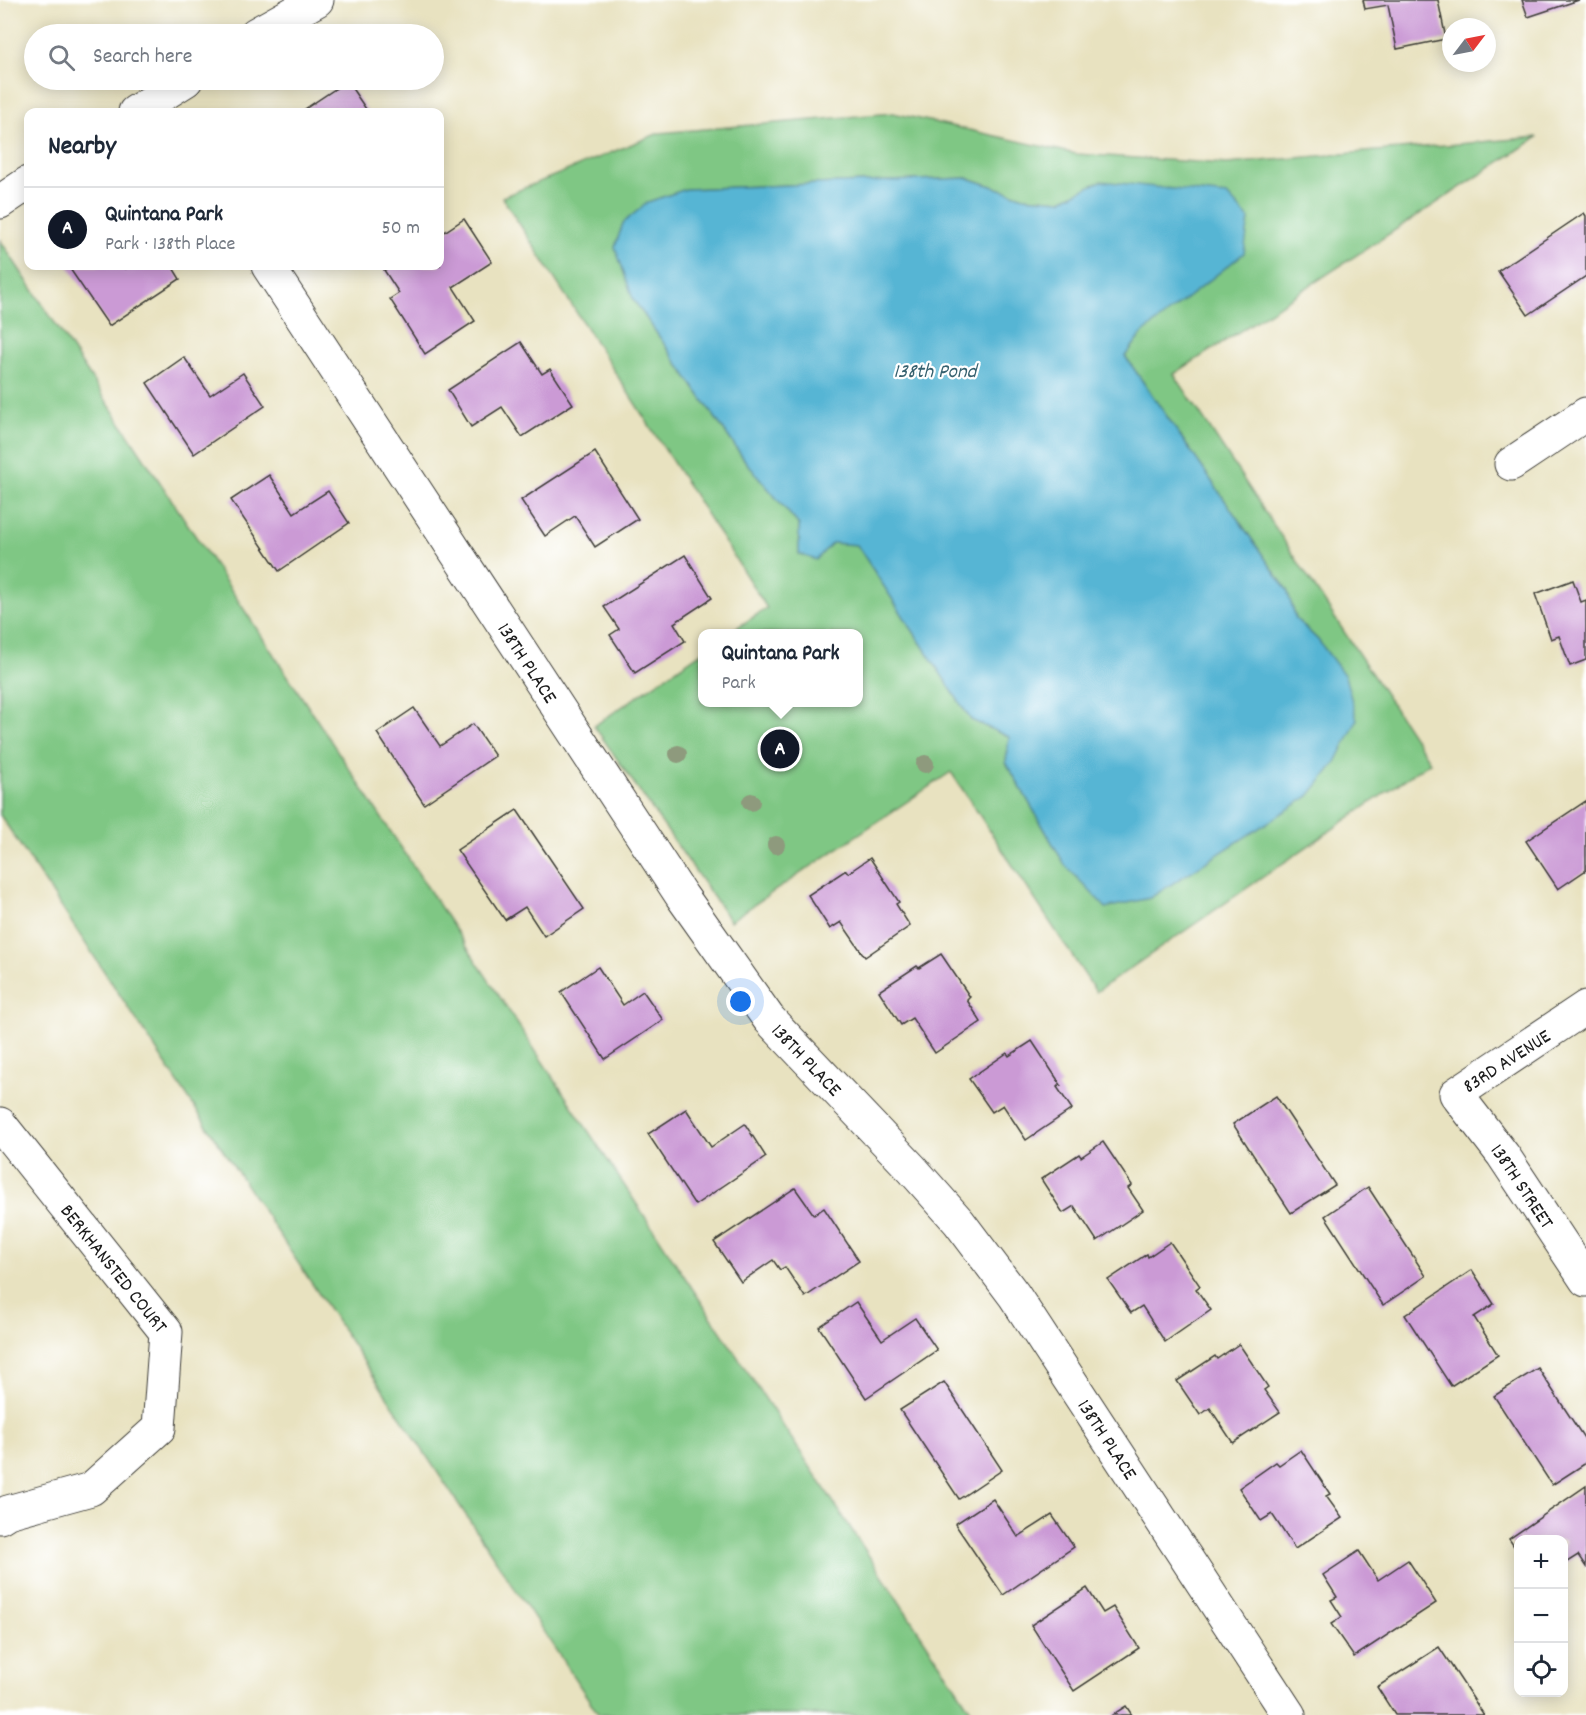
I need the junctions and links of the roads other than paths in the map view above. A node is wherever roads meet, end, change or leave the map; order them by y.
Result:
1 (317, 0) edge
2 (274, 24) edge
3 (174, 90) edge
4 (153, 108) edge
5 (24, 186) edge
6 (0, 202) edge
7 (271, 270) edge
8 (1586, 414) edge
9 (1511, 464) dead end
10 (1586, 1007) edge
11 (1456, 1094) joint
12 (0, 1124) edge
13 (1586, 1280) edge
14 (0, 1517) edge
15 (1289, 1715) edge

1 - 2 street
3 - 4 street
5 - 6 street
7 - 15 street, 138TH PLACE
8 - 9 street
10 - 11 street, 83RD AVENUE
11 - 13 street, 138TH STREET
12 - 14 street, BERKHANSTED COURT

